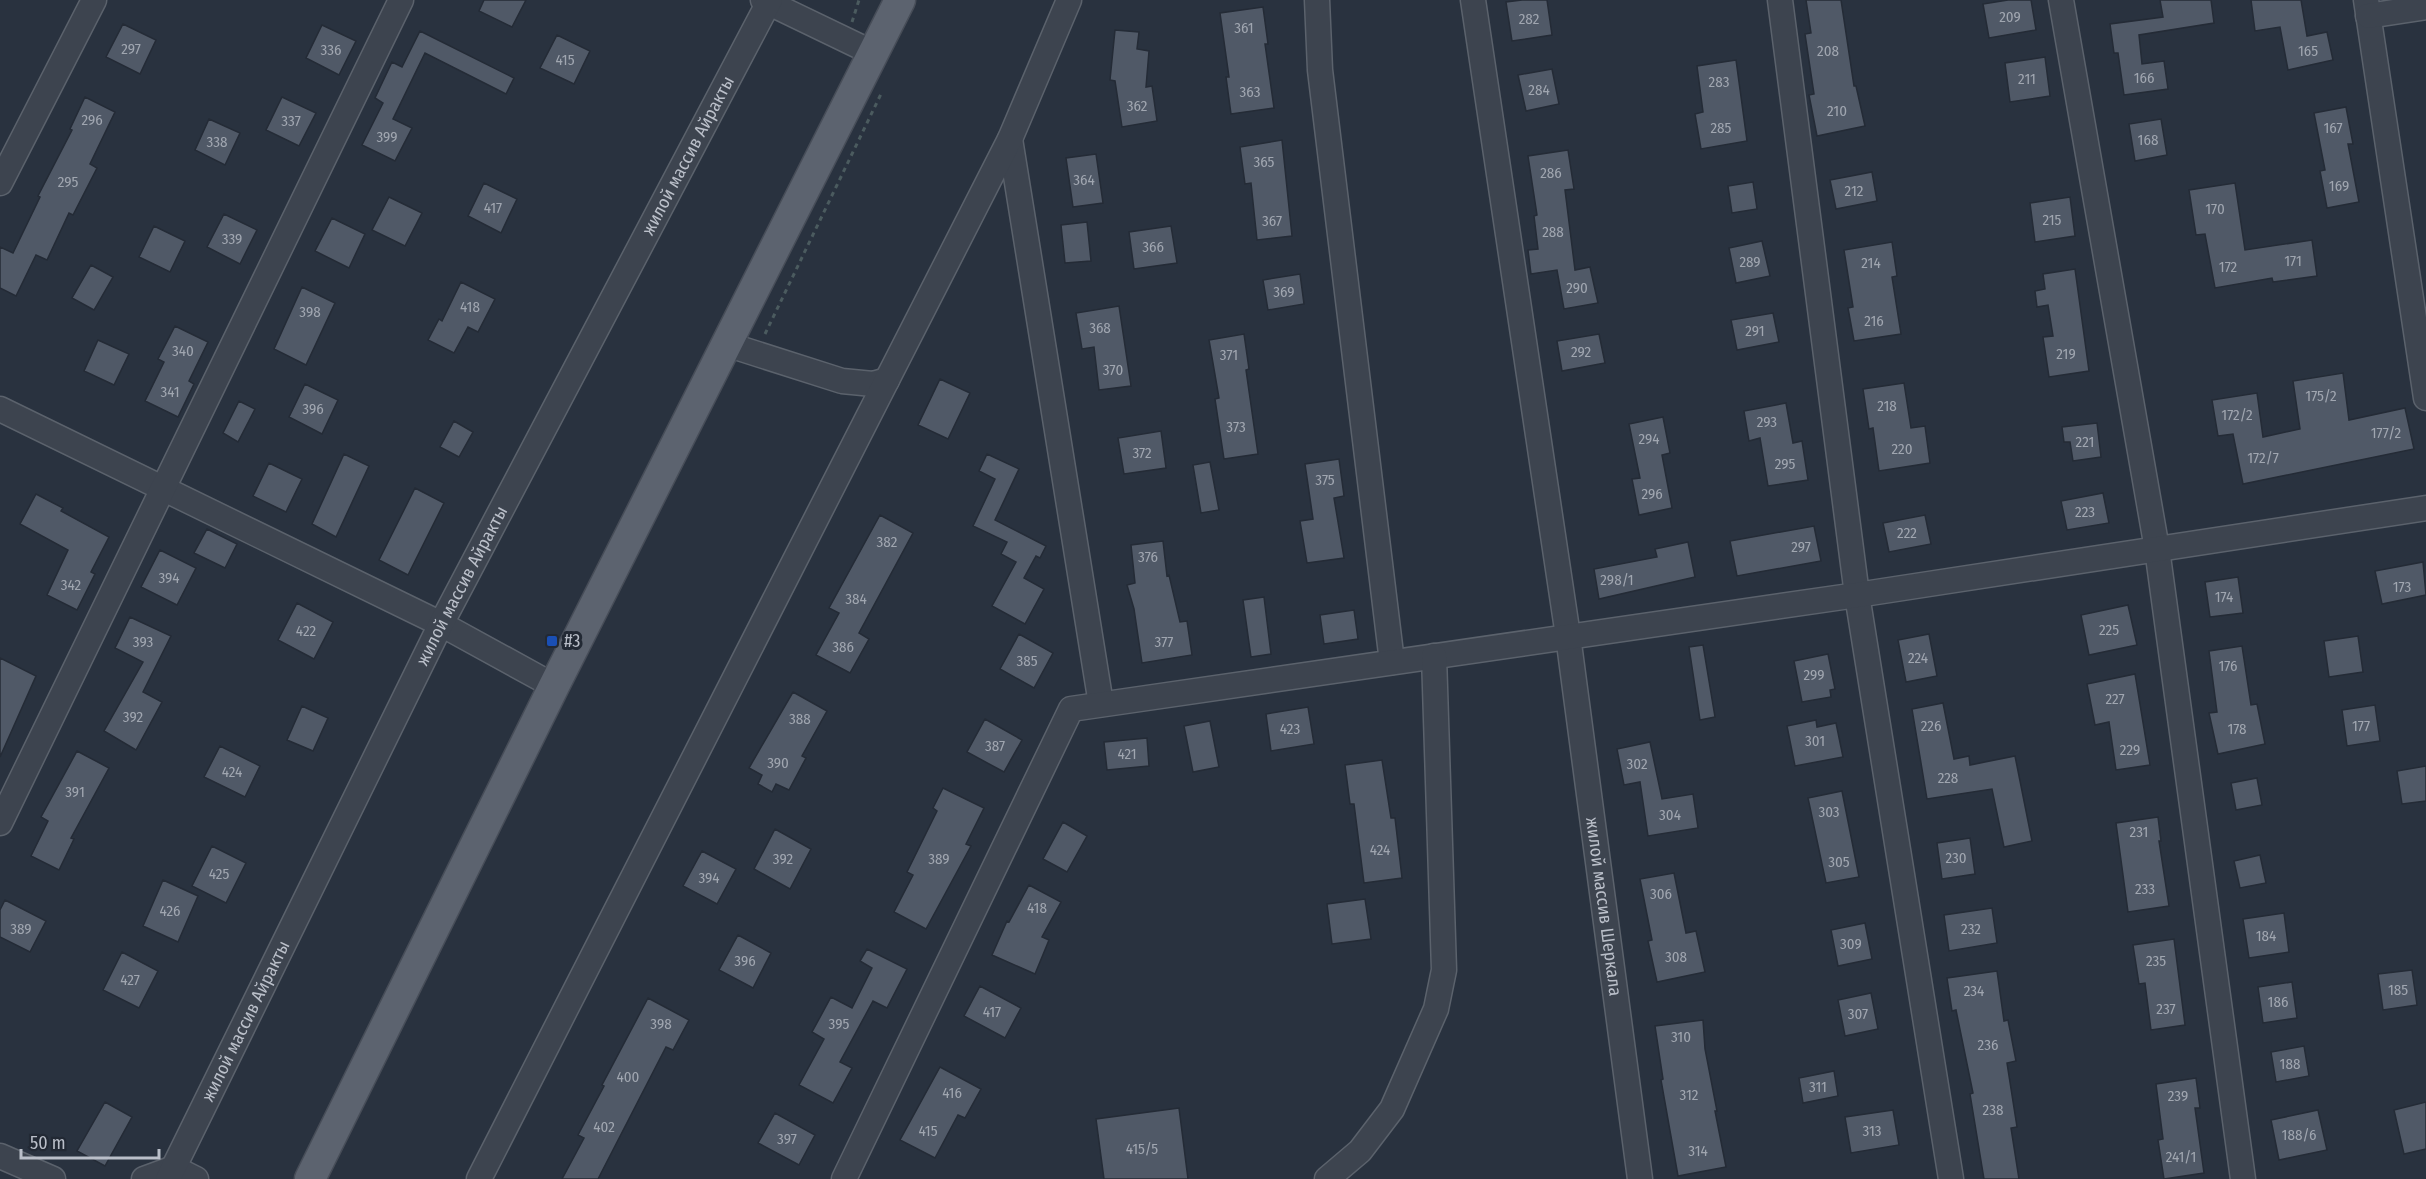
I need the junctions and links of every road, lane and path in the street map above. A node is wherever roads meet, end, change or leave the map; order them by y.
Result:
1 (94, 0) edge
2 (401, 0) edge
3 (900, 0) edge
4 (1069, 0) edge
5 (1317, 0) edge
6 (1473, 0) edge
7 (1779, 0) edge
8 (2061, 0) edge
9 (767, 1) edge
10 (2367, 8) edge
11 (2426, 8) edge
12 (873, 53) junction
13 (885, 86) dead end
14 (1010, 139) junction
15 (0, 183) edge
16 (726, 344) junction
17 (757, 352) junction
18 (887, 380) junction
19 (2426, 398) edge
20 (0, 409) edge
21 (163, 488) junction
22 (2426, 508) edge
23 (2157, 549) junction
24 (1857, 595) junction
25 (441, 624) junction
26 (1568, 636) junction
27 (1434, 656) junction
28 (1392, 662) junction
29 (554, 686) junction
30 (1101, 704) junction
31 (0, 823) edge
32 (0, 1156) edge
33 (171, 1174) edge
34 (53, 1179) edge
35 (144, 1179) edge
36 (196, 1179) edge
37 (310, 1179) edge
38 (479, 1179) edge
39 (844, 1179) edge
40 (1328, 1179) edge
41 (1640, 1179) edge
42 (1951, 1179) edge
43 (2243, 1179) edge

1 - 15 street
2 - 21 street
3 - 12 main road
4 - 14 street
5 - 28 street
6 - 26 street, жилой массив Шеркала
7 - 24 street
8 - 23 street
9 - 12 street
9 - 25 street, жилой массив Айракты
10 - 11 street
10 - 19 street
12 - 16 main road
13 - 17 path
14 - 18 street
14 - 30 street
16 - 17 street
16 - 29 main road
17 - 18 street
18 - 38 street
20 - 21 street
21 - 25 street
21 - 31 street
22 - 23 street
23 - 24 street
23 - 43 street
24 - 26 street
24 - 42 street
25 - 29 street
25 - 33 street, жилой массив Айракты
26 - 27 street
26 - 41 street, жилой массив Шеркала
27 - 28 street
27 - 40 street
28 - 30 street
29 - 37 main road
30 - 39 street
32 - 34 street
33 - 35 street
33 - 36 street

